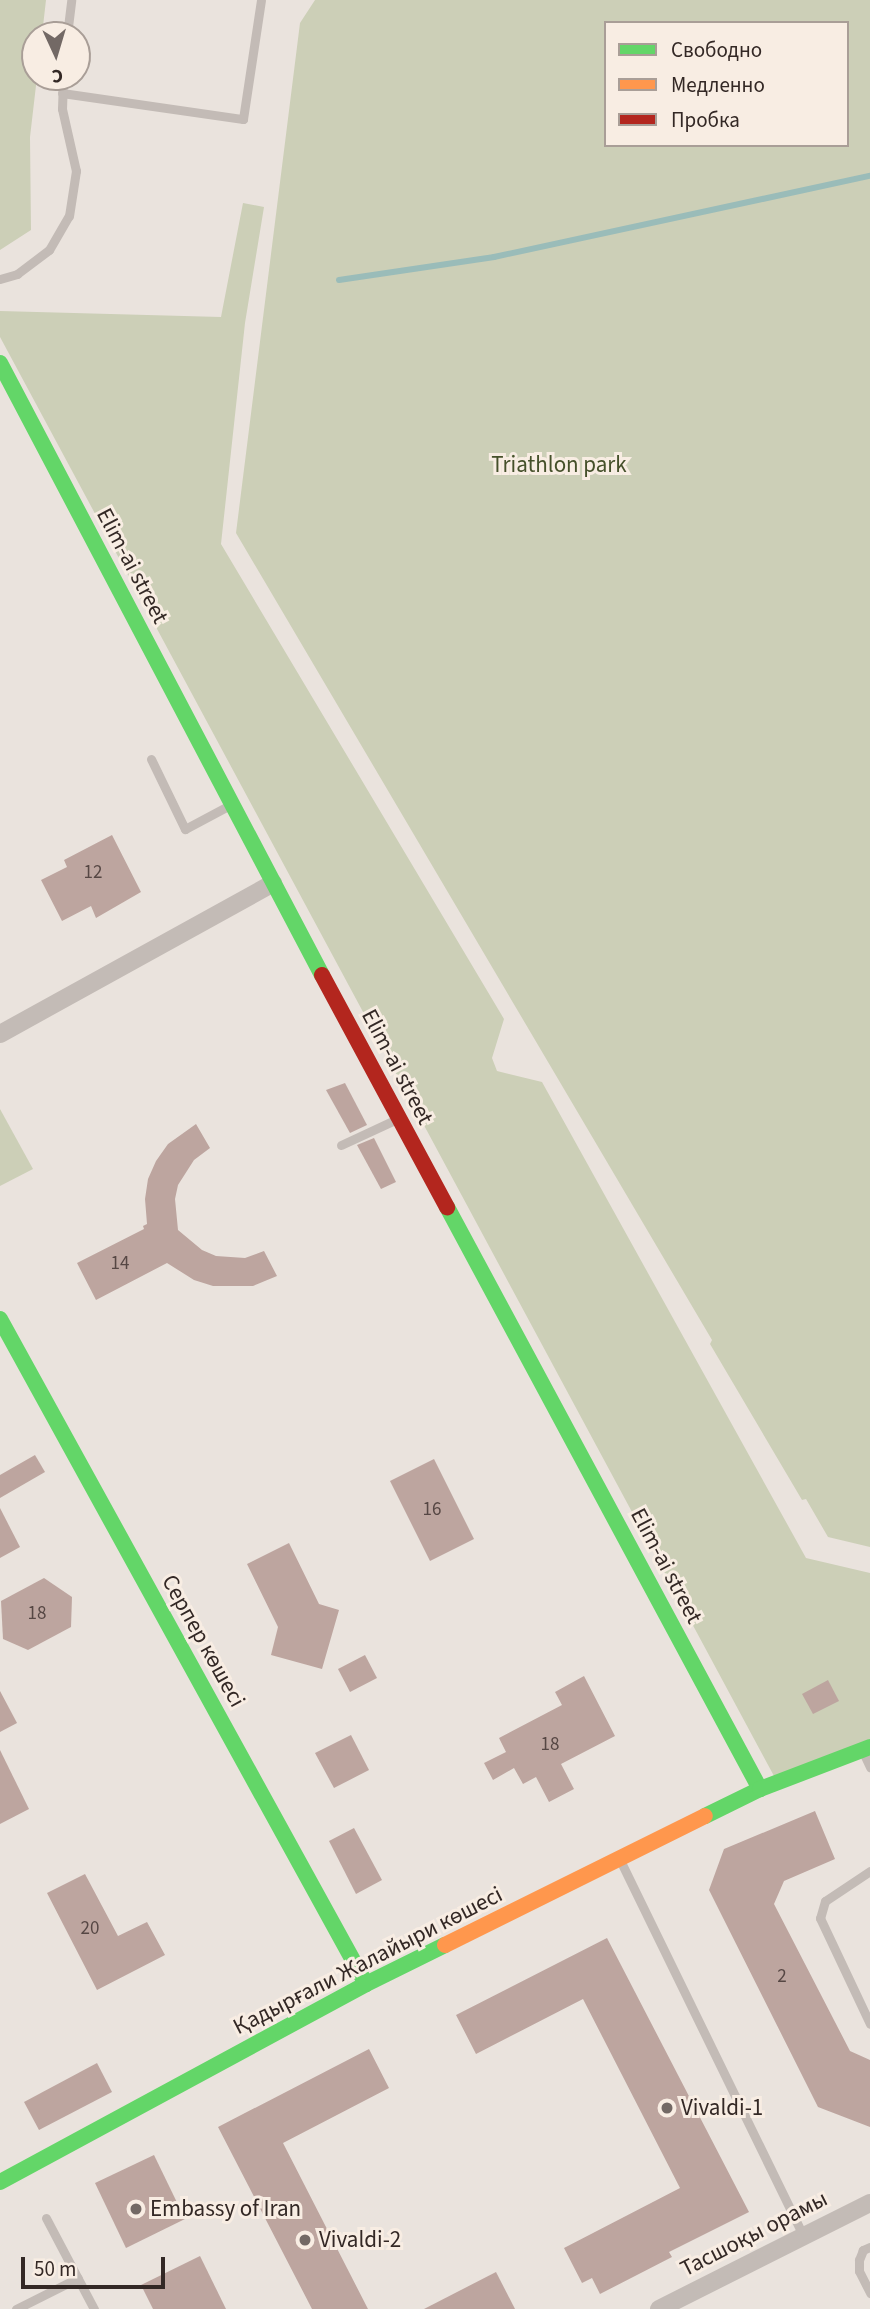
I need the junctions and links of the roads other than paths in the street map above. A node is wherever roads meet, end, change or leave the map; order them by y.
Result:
1 (71, 0) edge
2 (261, 0) edge
3 (69, 21) edge
4 (62, 93) joint
5 (0, 279) edge
6 (0, 363) edge
7 (151, 758) dead end
8 (231, 805) junction
9 (273, 883) junction
10 (0, 1034) edge
11 (399, 1119) junction
12 (341, 1145) dead end
13 (0, 1319) edge
14 (866, 1748) edge
15 (870, 1767) edge
16 (760, 1789) junction
17 (620, 1859) junction
18 (870, 1871) edge
19 (366, 1984) junction
20 (870, 2024) edge
21 (0, 2182) edge
22 (870, 2203) edge
23 (46, 2218) dead end
24 (803, 2236) junction
25 (870, 2247) edge
26 (78, 2278) junction
27 (870, 2293) edge
28 (16, 2309) edge
29 (94, 2309) edge
30 (659, 2309) edge

1 - 3 lane
2 - 4 lane
4 - 5 lane
6 - 8 street, Elim-ai street
7 - 8 lane
8 - 9 street, Elim-ai street
9 - 10 street
9 - 11 street, Elim-ai street
11 - 12 lane
11 - 16 street, Elim-ai street
13 - 19 street, Серпер көшесі
14 - 15 lane
14 - 16 street, Қадырғали Жалайыри көшесі
16 - 17 street, Қадырғали Жалайыри көшесі
17 - 19 street, Қадырғали Жалайыри көшесі
17 - 24 lane
18 - 20 lane
19 - 21 street, Қадырғали Жалайыри көшесі
22 - 24 street, Тасшоқы орамы
23 - 26 lane
24 - 30 street, Тасшоқы орамы
25 - 27 lane
26 - 28 lane
26 - 29 lane

